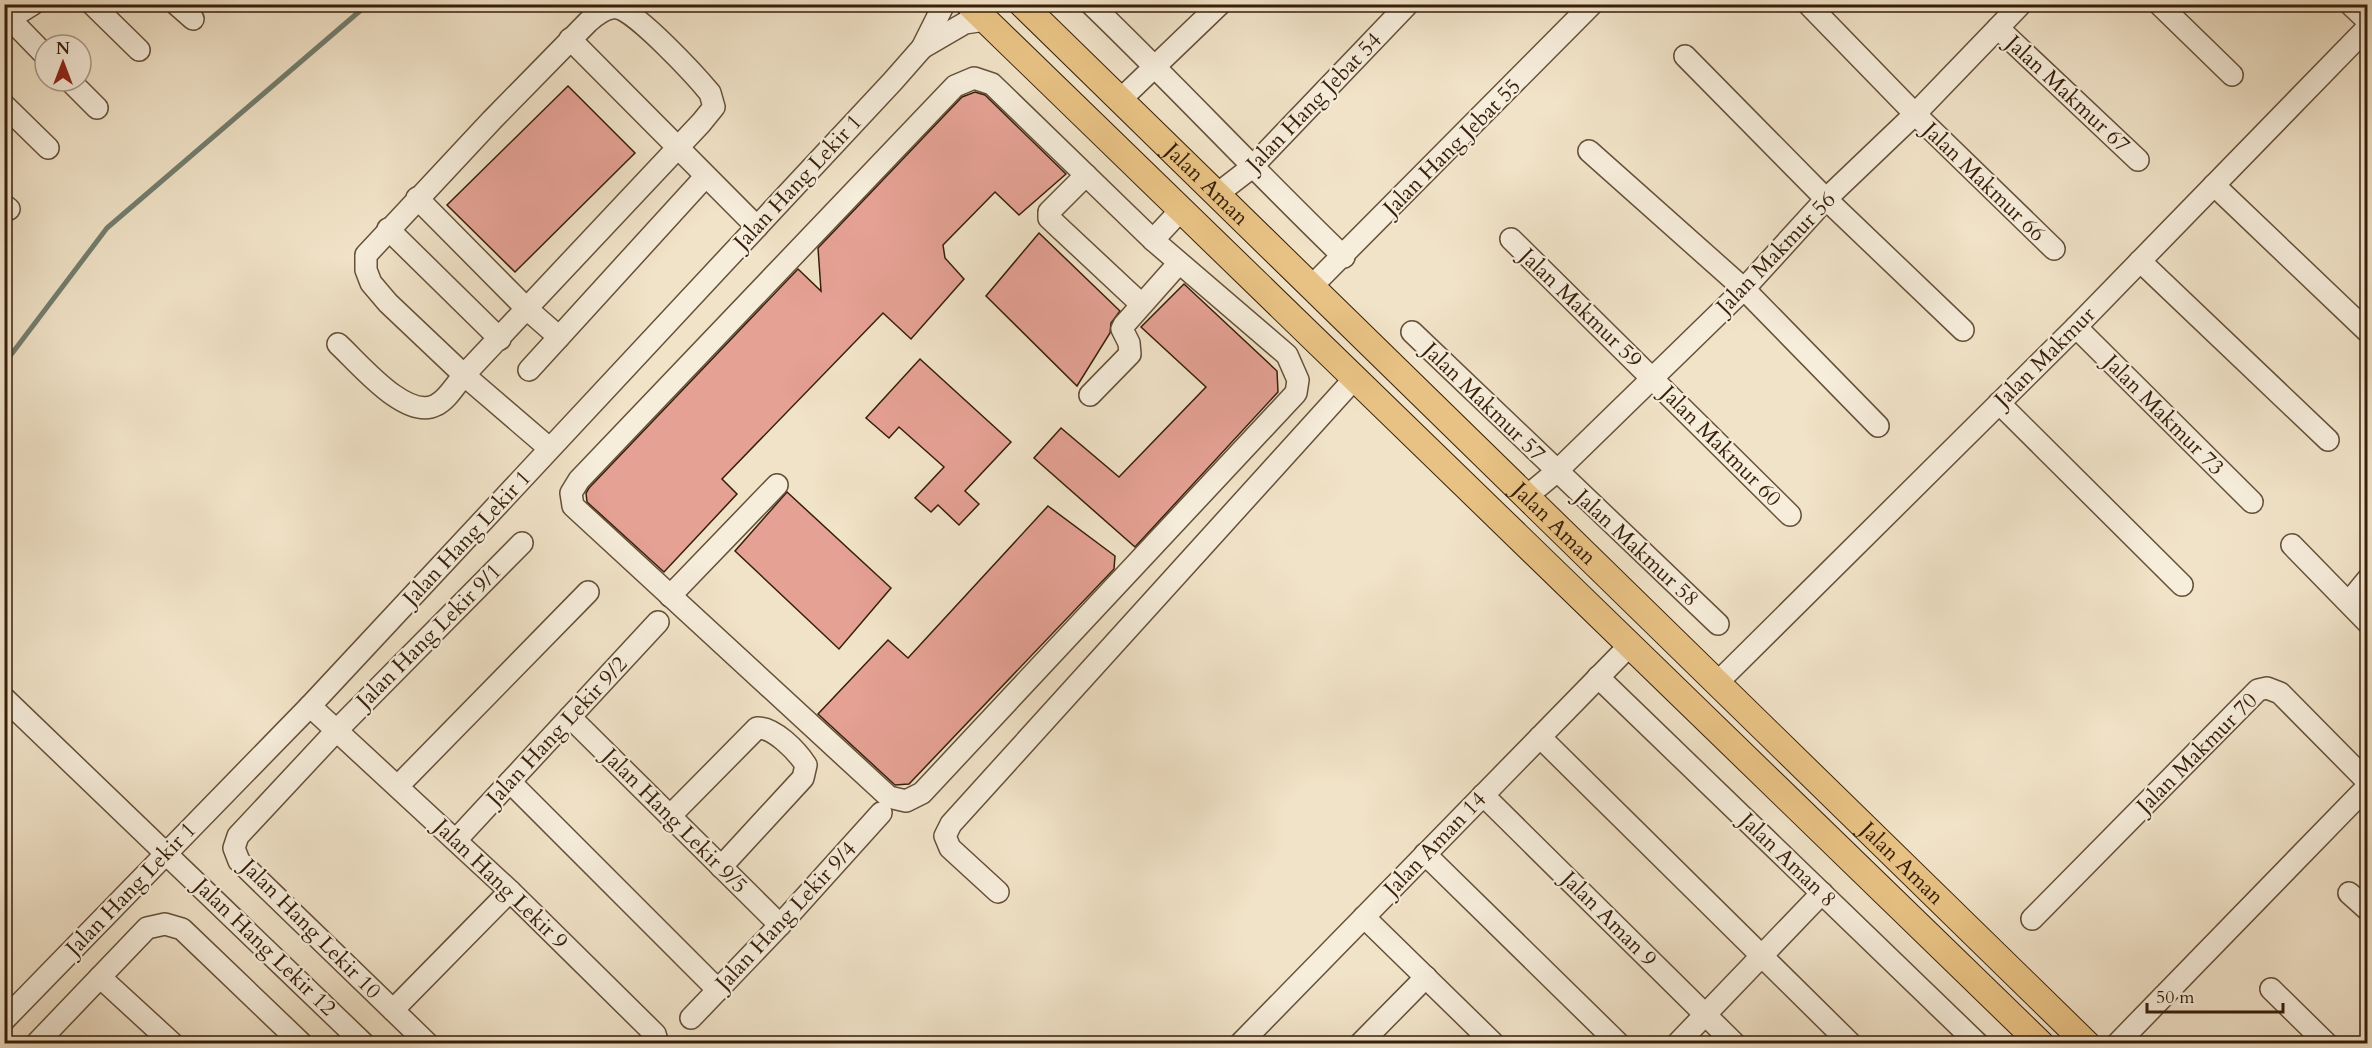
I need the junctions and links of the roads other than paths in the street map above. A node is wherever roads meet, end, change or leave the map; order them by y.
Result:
1 (33, 4) edge
2 (92, 4) edge
3 (176, 4) edge
4 (944, 4) edge
5 (1022, 4) edge
6 (1091, 4) edge
7 (1220, 4) edge
8 (1408, 4) edge
9 (1592, 4) edge
10 (1808, 4) edge
11 (2021, 4) edge
12 (2159, 4) edge
13 (2350, 4) edge
14 (976, 11) edge
15 (193, 19) dead end
16 (7, 21) edge
17 (2367, 21) edge
18 (2367, 27) edge
19 (1998, 28) junction
20 (570, 39) junction
21 (33, 44) edge
22 (922, 48) junction
23 (139, 50) dead end
24 (1685, 56) dead end
25 (1156, 67) junction
26 (2232, 75) dead end
27 (82, 93) edge
28 (1119, 101) junction
29 (4, 105) edge
30 (97, 108) dead end
31 (1915, 114) junction
32 (48, 148) dead end
33 (678, 148) junction
34 (1589, 151) dead end
35 (2138, 160) dead end
36 (1251, 168) junction
37 (1086, 175) junction
38 (705, 177) junction
39 (2214, 185) junction
40 (1216, 195) junction
41 (417, 198) junction
42 (1826, 199) junction
43 (1181, 210) junction
44 (757, 227) junction
45 (388, 229) junction
46 (1510, 239) dead end
47 (1153, 240) junction
48 (2054, 249) dead end
49 (1344, 256) junction
50 (2140, 261) junction
51 (1179, 263) junction
52 (1311, 287) junction
53 (1744, 290) junction
54 (1141, 304) junction
55 (527, 309) junction
56 (2076, 327) junction
57 (1963, 330) dead end
58 (1412, 332) dead end
59 (2367, 332) edge
60 (559, 337) junction
61 (500, 339) junction
62 (338, 344) dead end
63 (529, 370) dead end
64 (464, 375) junction
65 (1652, 377) junction
66 (1355, 378) junction
67 (1090, 395) dead end
68 (1999, 403) junction
69 (1878, 426) dead end
70 (2328, 440) dead end
71 (549, 448) junction
72 (1556, 472) junction
73 (777, 485) dead end
74 (1526, 497) junction
75 (2252, 502) dead end
76 (1790, 515) dead end
77 (522, 543) dead end
78 (2292, 545) dead end
79 (2367, 579) edge
80 (2182, 585) dead end
81 (588, 592) dead end
82 (670, 596) junction
83 (2349, 602) junction
84 (658, 622) dead end
85 (2367, 623) edge
86 (1718, 624) dead end
87 (1630, 645) junction
88 (1598, 677) junction
89 (1717, 683) junction
90 (4, 698) edge
91 (310, 706) junction
92 (570, 717) junction
93 (337, 730) junction
94 (1540, 737) junction
95 (510, 782) junction
96 (2367, 784) edge
97 (398, 786) junction
98 (1483, 795) junction
99 (881, 813) dead end
100 (670, 816) junction
101 (456, 840) junction
102 (166, 851) junction
103 (1425, 854) junction
104 (721, 867) junction
105 (510, 891) junction
106 (998, 892) dead end
107 (1822, 893) junction
108 (2349, 893) dead end
109 (2367, 910) edge
110 (1364, 917) junction
111 (2032, 919) dead end
112 (780, 925) junction
113 (1763, 956) junction
114 (100, 977) junction
115 (1425, 977) junction
116 (2271, 989) dead end
117 (718, 990) junction
118 (393, 1010) junction
119 (1706, 1015) junction
120 (691, 1018) dead end
121 (4, 1020) edge
122 (46, 1040) edge
123 (1487, 1041) edge
124 (172, 1044) edge
125 (302, 1044) edge
126 (364, 1044) edge
127 (428, 1044) edge
128 (658, 1044) edge
129 (1240, 1044) edge
130 (1360, 1044) edge
131 (1619, 1044) edge
132 (1677, 1044) edge
133 (1735, 1044) edge
134 (1851, 1044) edge
135 (1978, 1044) edge
136 (2042, 1044) edge
137 (2088, 1044) edge
138 (2117, 1044) edge
139 (2327, 1044) edge

1 - 16 street
2 - 23 street
3 - 15 street
4 - 22 street, Jalan Hang Lekir 1
5 - 28 main road, Jalan Aman
6 - 25 street
7 - 25 street
8 - 36 street, Jalan Hang Jebat 54
9 - 49 street, Jalan Hang Jebat 55
10 - 31 street, Jalan Makmur 66
11 - 19 street, Jalan Makmur 56
12 - 26 street
13 - 17 street
14 - 22 street, Jalan Hang Lekir 1
14 - 43 main road, Jalan Aman
16 - 21 street
18 - 39 street, Jalan Makmur
19 - 31 street, Jalan Makmur 56
19 - 35 street, Jalan Makmur 67
20 - 33 street
20 - 33 street
20 - 41 street
22 - 44 street, Jalan Hang Lekir 1
24 - 42 street
25 - 28 street
25 - 36 street
27 - 30 street
28 - 40 main road, Jalan Aman
29 - 32 street
31 - 42 street, Jalan Makmur 56
31 - 48 street, Jalan Makmur 66
33 - 38 street
33 - 55 street
34 - 53 street
36 - 40 street, Jalan Hang Jebat 54
36 - 49 street
37 - 47 street
37 - 54 street
37 - 82 street
38 - 44 street
38 - 60 street
39 - 50 street, Jalan Makmur
39 - 59 street
40 - 52 main road, Jalan Aman
41 - 45 street
41 - 55 street
42 - 53 street, Jalan Makmur 56
42 - 57 street
43 - 47 street
43 - 66 main road, Jalan Aman
44 - 71 street, Jalan Hang Lekir 1
45 - 61 street
45 - 64 street
46 - 65 street, Jalan Makmur 59
47 - 51 street
49 - 52 street, Jalan Hang Jebat 55
50 - 56 street, Jalan Makmur
50 - 70 street
51 - 54 street
51 - 82 street
52 - 74 main road, Jalan Aman
53 - 65 street, Jalan Makmur 56
53 - 69 street
54 - 67 street
55 - 60 street
55 - 61 street
56 - 68 street, Jalan Makmur
56 - 75 street, Jalan Makmur 73
58 - 72 street, Jalan Makmur 57
60 - 63 street
61 - 64 street
62 - 64 street
64 - 71 street
65 - 72 street, Jalan Makmur 56
65 - 76 street, Jalan Makmur 60
66 - 87 main road, Jalan Aman
66 - 106 street
68 - 80 street
68 - 89 street, Jalan Makmur
71 - 91 street, Jalan Hang Lekir 1
72 - 74 street, Jalan Makmur 56
72 - 86 street, Jalan Makmur 58
73 - 82 street
74 - 89 main road, Jalan Aman
77 - 93 street, Jalan Hang Lekir 9/1
78 - 83 street
79 - 83 street
81 - 97 street
83 - 85 street
84 - 92 street, Jalan Hang Lekir 9/2
87 - 88 street, Jalan Aman 14
87 - 136 main road, Jalan Aman
88 - 94 street, Jalan Aman 14
88 - 107 street, Jalan Aman 8
89 - 137 main road, Jalan Aman
90 - 102 street, Jalan Hang Lekir 12
91 - 93 street, Jalan Hang Lekir 9
91 - 102 street, Jalan Hang Lekir 1
92 - 95 street, Jalan Hang Lekir 9/2
92 - 100 street, Jalan Hang Lekir 9/5
93 - 97 street, Jalan Hang Lekir 9
93 - 118 street, Jalan Hang Lekir 10
94 - 98 street, Jalan Aman 14
94 - 113 street
95 - 101 street, Jalan Hang Lekir 9/2
95 - 117 street
96 - 111 street, Jalan Makmur 70
96 - 138 street
97 - 101 street, Jalan Hang Lekir 9
98 - 103 street, Jalan Aman 14
98 - 119 street, Jalan Aman 9
99 - 112 street, Jalan Hang Lekir 9/4
100 - 104 street, Jalan Hang Lekir 9/5
100 - 104 street
101 - 105 street, Jalan Hang Lekir 9
102 - 121 street, Jalan Hang Lekir 1
102 - 126 street, Jalan Hang Lekir 12
103 - 110 street, Jalan Aman 14
103 - 131 street
104 - 112 street, Jalan Hang Lekir 9/5
105 - 118 street
105 - 128 street, Jalan Hang Lekir 9
107 - 113 street
107 - 135 street, Jalan Aman 8
108 - 109 street
110 - 115 street
110 - 129 street, Jalan Aman 14
112 - 117 street, Jalan Hang Lekir 9/4
113 - 119 street
113 - 134 street
114 - 122 street
114 - 124 street
114 - 125 street
115 - 123 street
115 - 130 street
116 - 139 street
117 - 120 street, Jalan Hang Lekir 9/4
118 - 127 street, Jalan Hang Lekir 10
119 - 132 street
119 - 133 street, Jalan Aman 9

